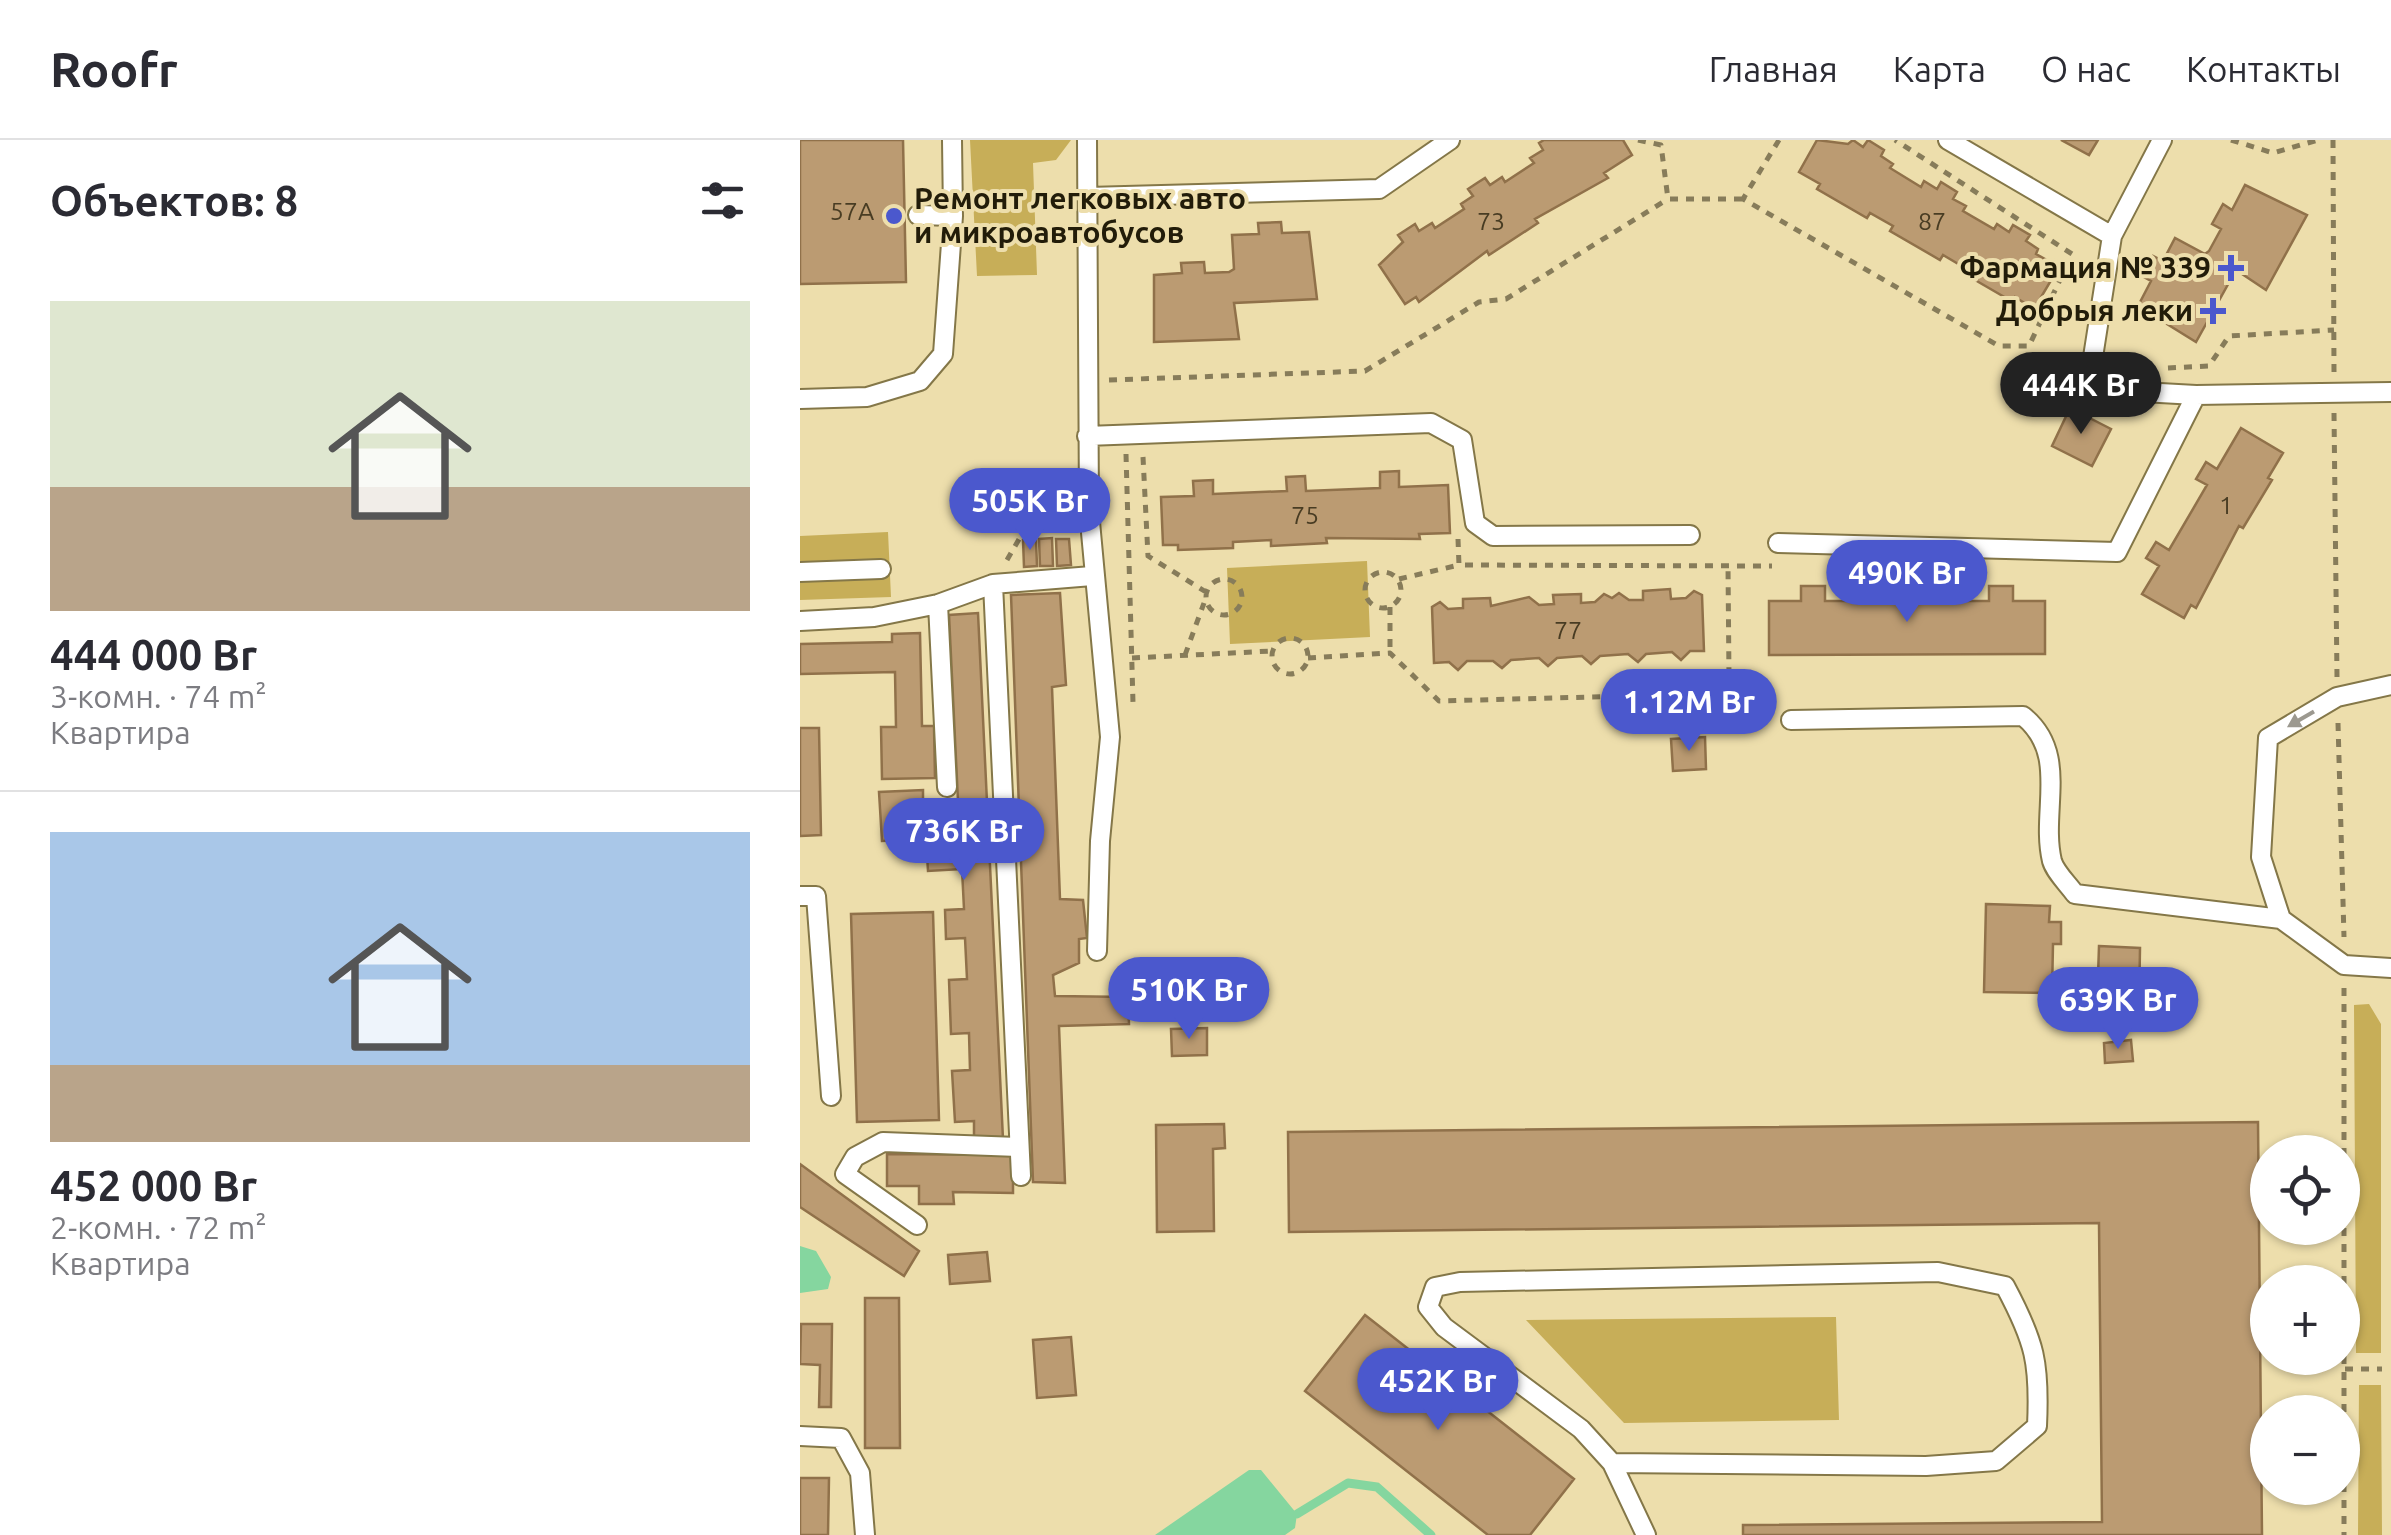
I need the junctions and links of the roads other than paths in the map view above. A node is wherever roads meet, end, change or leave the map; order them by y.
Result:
1 (952, 140) edge
2 (1087, 140) edge
3 (1450, 140) edge
4 (1948, 140) edge
5 (2162, 140) edge
6 (1088, 198) junction
7 (918, 215) dead end
8 (953, 216) junction
9 (2112, 236) junction
10 (2391, 392) edge
11 (2196, 395) junction
12 (800, 399) edge
13 (1088, 436) junction
14 (1690, 535) dead end
15 (1778, 543) dead end
16 (881, 570) dead end
17 (800, 572) edge
18 (1092, 576) junction
19 (993, 584) junction
20 (938, 604) junction
21 (800, 621) edge
22 (2391, 685) edge
23 (1791, 720) dead end
24 (946, 787) dead end
25 (800, 896) edge
26 (2281, 919) junction
27 (1096, 951) dead end
28 (2391, 968) edge
29 (831, 1096) dead end
30 (1019, 1147) junction
31 (1021, 1176) dead end
32 (917, 1225) dead end
33 (800, 1436) edge
34 (1612, 1463) junction
35 (865, 1535) edge
36 (1646, 1535) edge

1 - 8 lane
2 - 6 lane
3 - 6 lane
4 - 9 lane
5 - 9 lane
6 - 13 lane
7 - 8 lane
8 - 12 lane
9 - 11 lane
10 - 11 lane
11 - 15 lane
13 - 14 lane
13 - 18 lane
16 - 17 lane
18 - 19 lane
18 - 27 lane
19 - 20 lane
19 - 30 lane
20 - 21 lane
20 - 24 lane
22 -> 26 lane
23 - 26 lane
25 - 29 lane
26 - 28 lane
30 - 31 lane
30 - 32 lane
33 - 35 lane
34 - 34 lane
34 - 36 lane

